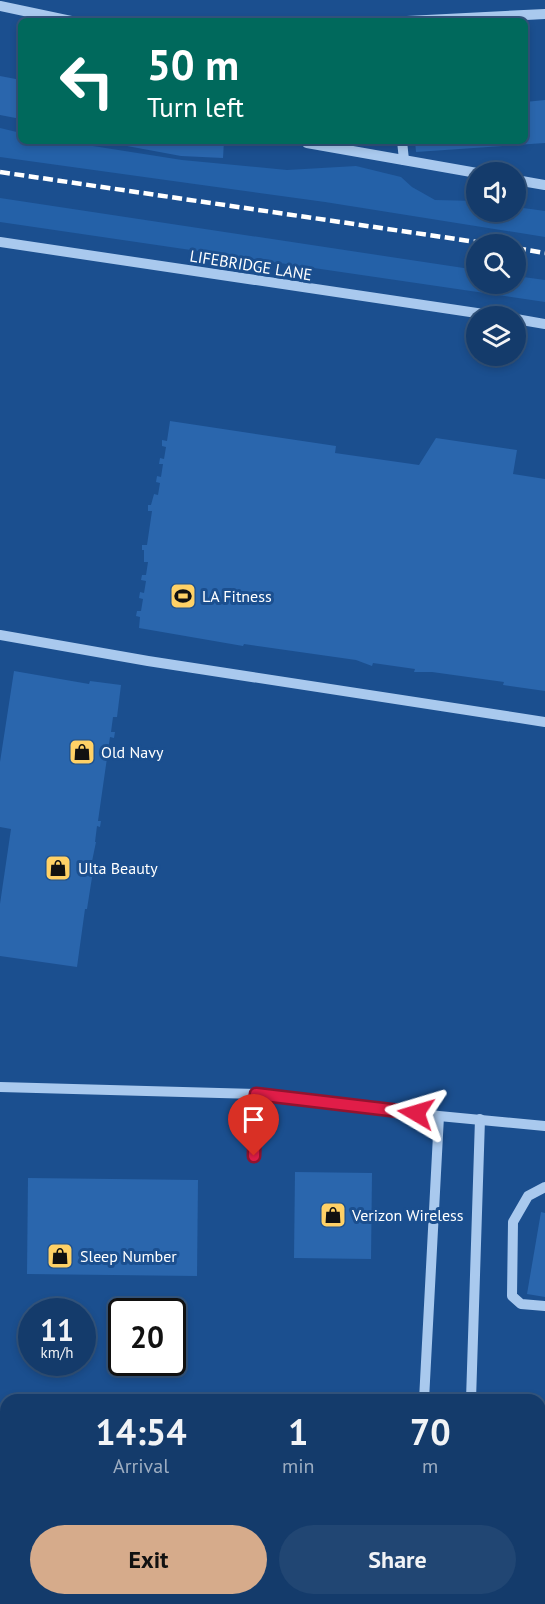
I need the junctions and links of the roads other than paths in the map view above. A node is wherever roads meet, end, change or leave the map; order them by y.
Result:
1 (0, 6) edge
2 (545, 14) edge
3 (57, 18) edge
4 (491, 18) edge
5 (314, 144) edge
6 (402, 144) edge
7 (404, 160) junction
8 (466, 171) edge
9 (526, 182) edge
10 (545, 185) edge
11 (0, 242) edge
12 (466, 311) edge
13 (526, 321) edge
14 (545, 324) edge
15 (0, 635) edge
16 (545, 722) edge
17 (0, 1087) edge
18 (256, 1094) junction
19 (439, 1116) junction
20 (480, 1119) junction
21 (545, 1126) edge
22 (254, 1156) dead end
23 (545, 1187) edge
24 (545, 1306) edge
25 (424, 1394) edge
26 (471, 1394) edge

1 - 3 street
2 - 4 street
5 - 7 street
6 - 7 street
7 - 8 street
9 - 10 street
11 - 12 street, LIFEBRIDGE LANE
13 - 14 street
15 - 16 street
17 - 18 street
18 - 19 street
18 - 22 street
19 - 20 street
19 - 25 street
20 - 21 street
20 - 26 street
23 - 24 street

